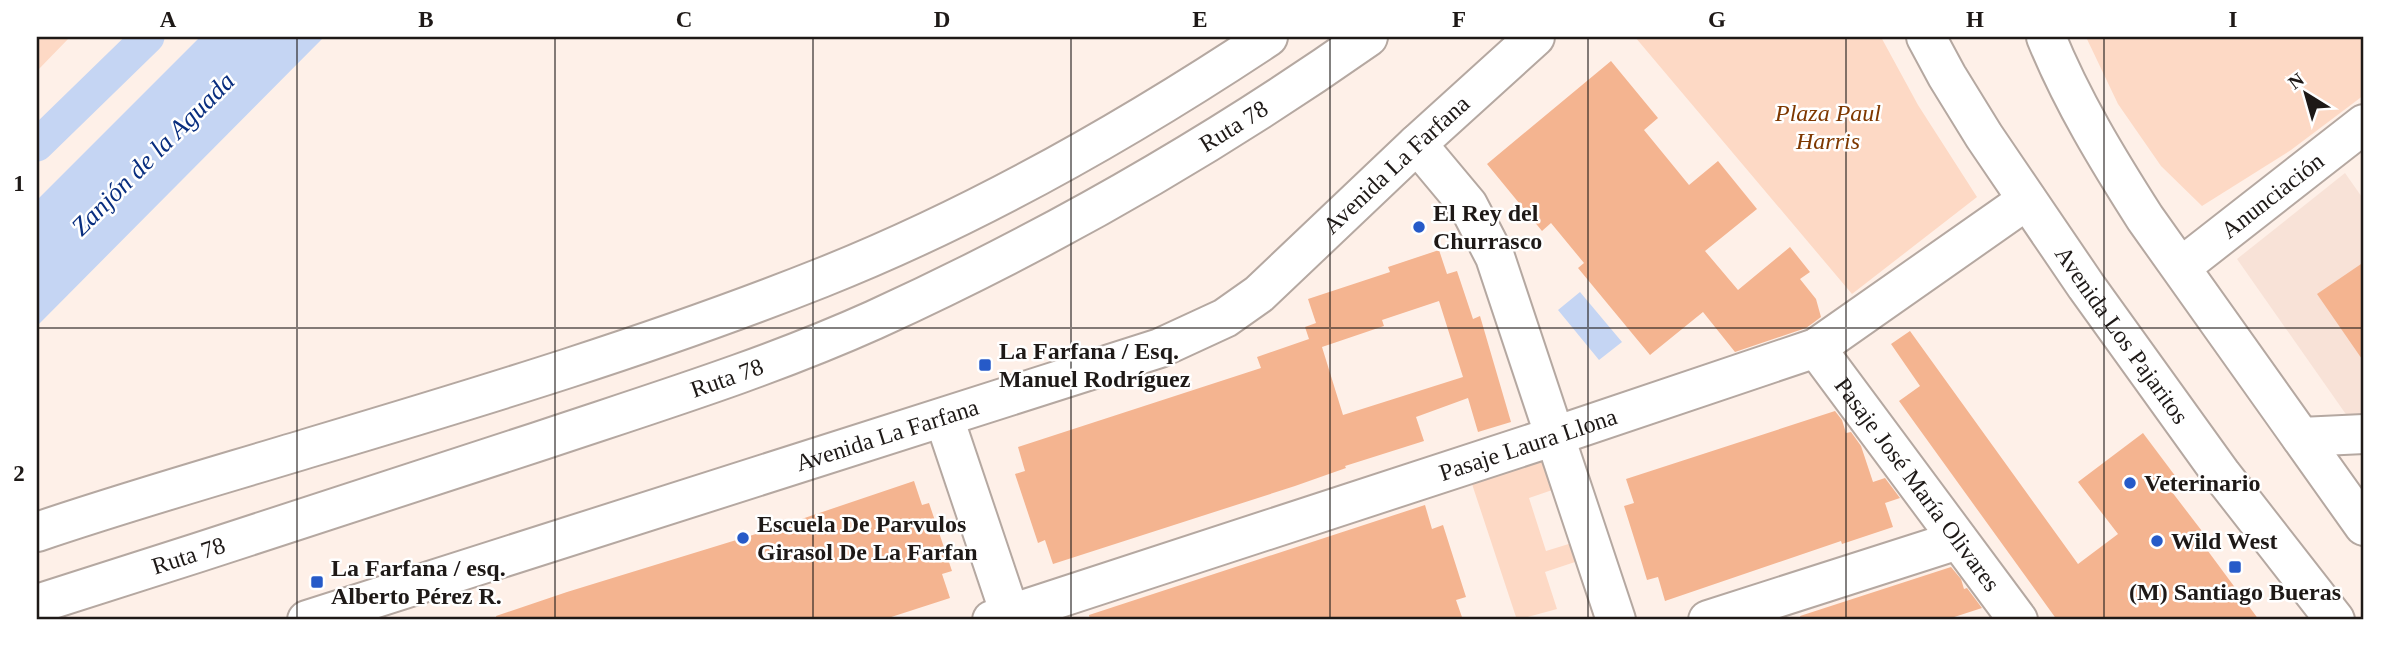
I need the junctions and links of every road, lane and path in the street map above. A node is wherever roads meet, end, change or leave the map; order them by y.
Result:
1 (1268, 37) edge
2 (1368, 37) edge
3 (1535, 37) edge
4 (1926, 37) edge
5 (2046, 37) edge
6 (2364, 124) edge
7 (1417, 144) junction
8 (2027, 200) junction
9 (2181, 267) junction
10 (1816, 348) junction
11 (944, 418) junction
12 (2364, 434) edge
13 (1555, 436) junction
14 (2301, 437) junction
15 (2364, 526) edge
16 (37, 532) edge
17 (1958, 540) junction
18 (37, 604) edge
19 (2326, 616) edge
20 (1004, 618) edge
21 (307, 620) edge
22 (1616, 620) edge
23 (1708, 620) edge
24 (2018, 620) edge

1 - 16 main road
2 - 18 main road, Ruta 78
3 - 7 main road, Avenida La Farfana
4 - 8 main road, Avenida Los Pajaritos
5 - 9 main road
6 - 9 main road, Anunciación
7 - 11 main road, Avenida La Farfana
7 - 13 main road
8 - 10 main road, Pasaje Laura Llona
8 - 19 main road, Avenida Los Pajaritos
9 - 14 main road
10 - 13 main road, Pasaje Laura Llona
10 - 17 main road, Pasaje José María Olivares
11 - 20 main road
11 - 21 main road, Avenida La Farfana
12 - 14 main road
13 - 20 main road, Pasaje Laura Llona
13 - 22 main road
14 - 15 main road
17 - 23 main road
17 - 24 main road, Pasaje José María Olivares

